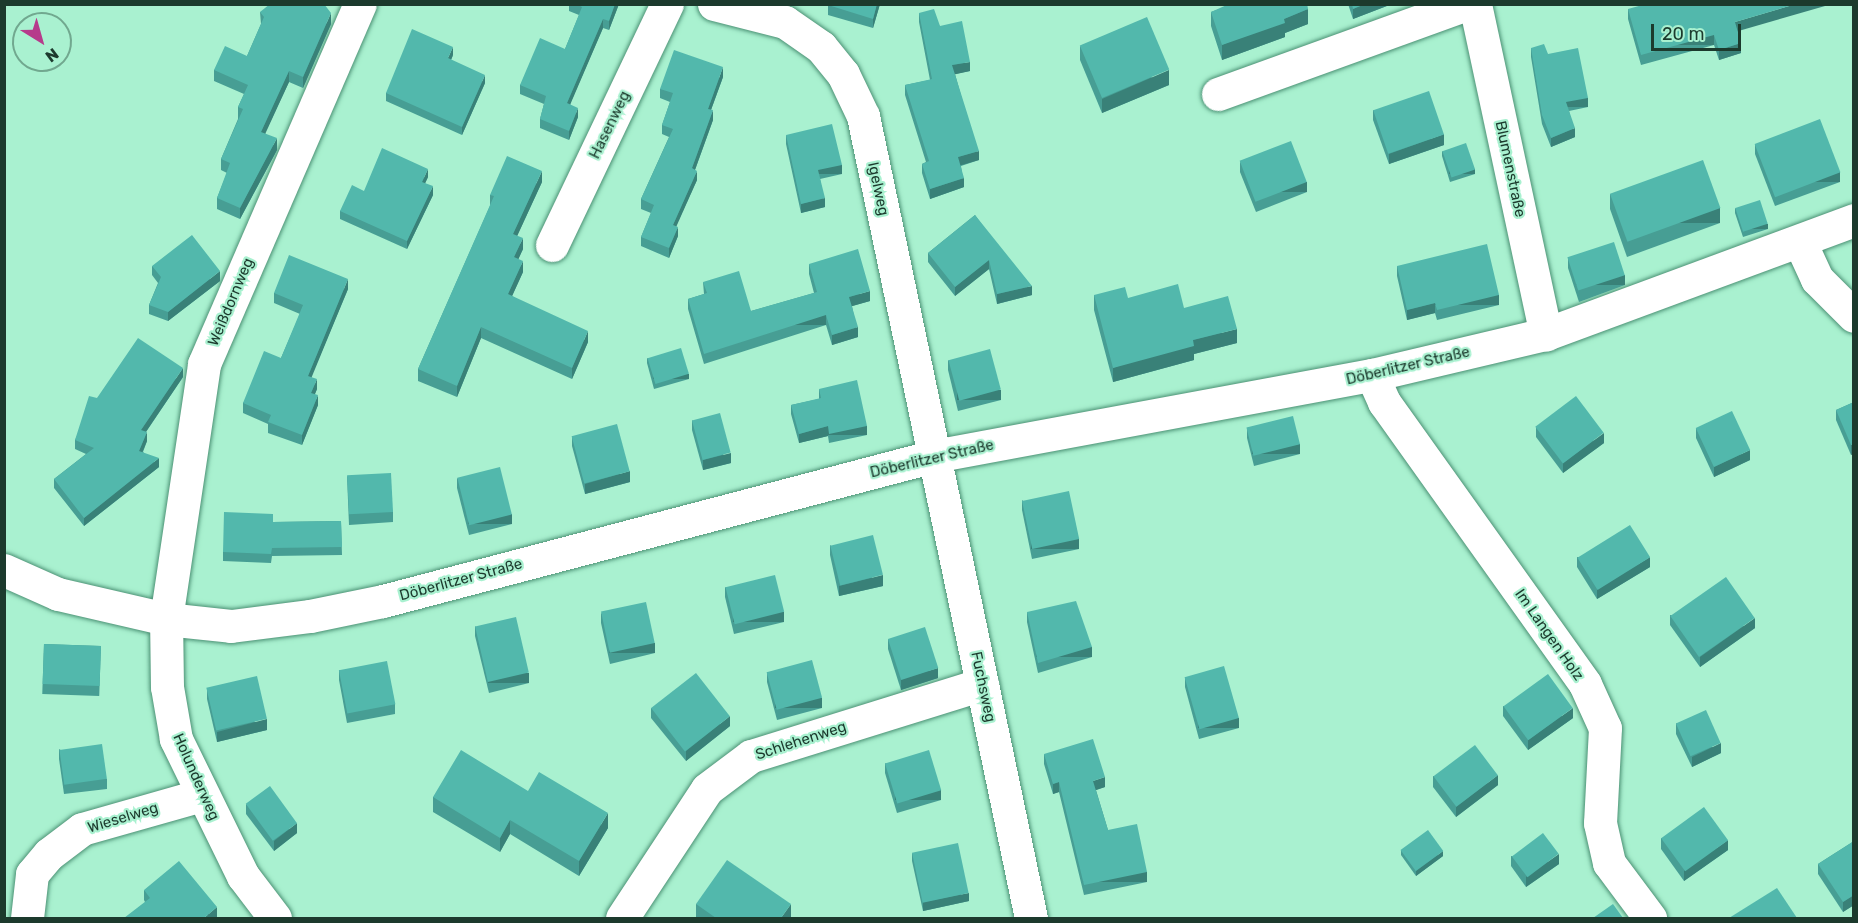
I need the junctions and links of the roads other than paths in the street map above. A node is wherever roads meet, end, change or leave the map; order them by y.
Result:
1 (360, 4) edge
2 (667, 4) edge
3 (714, 4) edge
4 (1467, 4) edge
5 (1475, 4) edge
6 (1218, 94) dead end
7 (1854, 219) edge
8 (1800, 242) junction
9 (552, 245) dead end
10 (1854, 316) edge
11 (1546, 334) junction
12 (1372, 375) junction
13 (934, 456) junction
14 (4, 570) edge
15 (166, 619) junction
16 (982, 684) junction
17 (201, 795) junction
18 (27, 918) edge
19 (275, 918) edge
20 (622, 918) edge
21 (1031, 918) edge
22 (1650, 918) edge

1 - 15 street, Weißdornweg
2 - 9 street, Hasenweg
3 - 13 street, Igelweg
4 - 6 street
5 - 11 street, Blumenstraße
7 - 8 street, Döberlitzer Straße
8 - 10 street
8 - 11 street, Döberlitzer Straße
11 - 12 street, Döberlitzer Straße
12 - 13 street, Döberlitzer Straße
12 - 22 street, Im Langen Holz
13 - 15 street, Döberlitzer Straße
13 - 16 street, Fuchsweg
14 - 15 street, Döberlitzer Straße
15 - 17 street, Holunderweg
16 - 20 street, Schlehenweg
16 - 21 street, Fuchsweg
17 - 18 street, Wieselweg
17 - 19 street, Holunderweg

